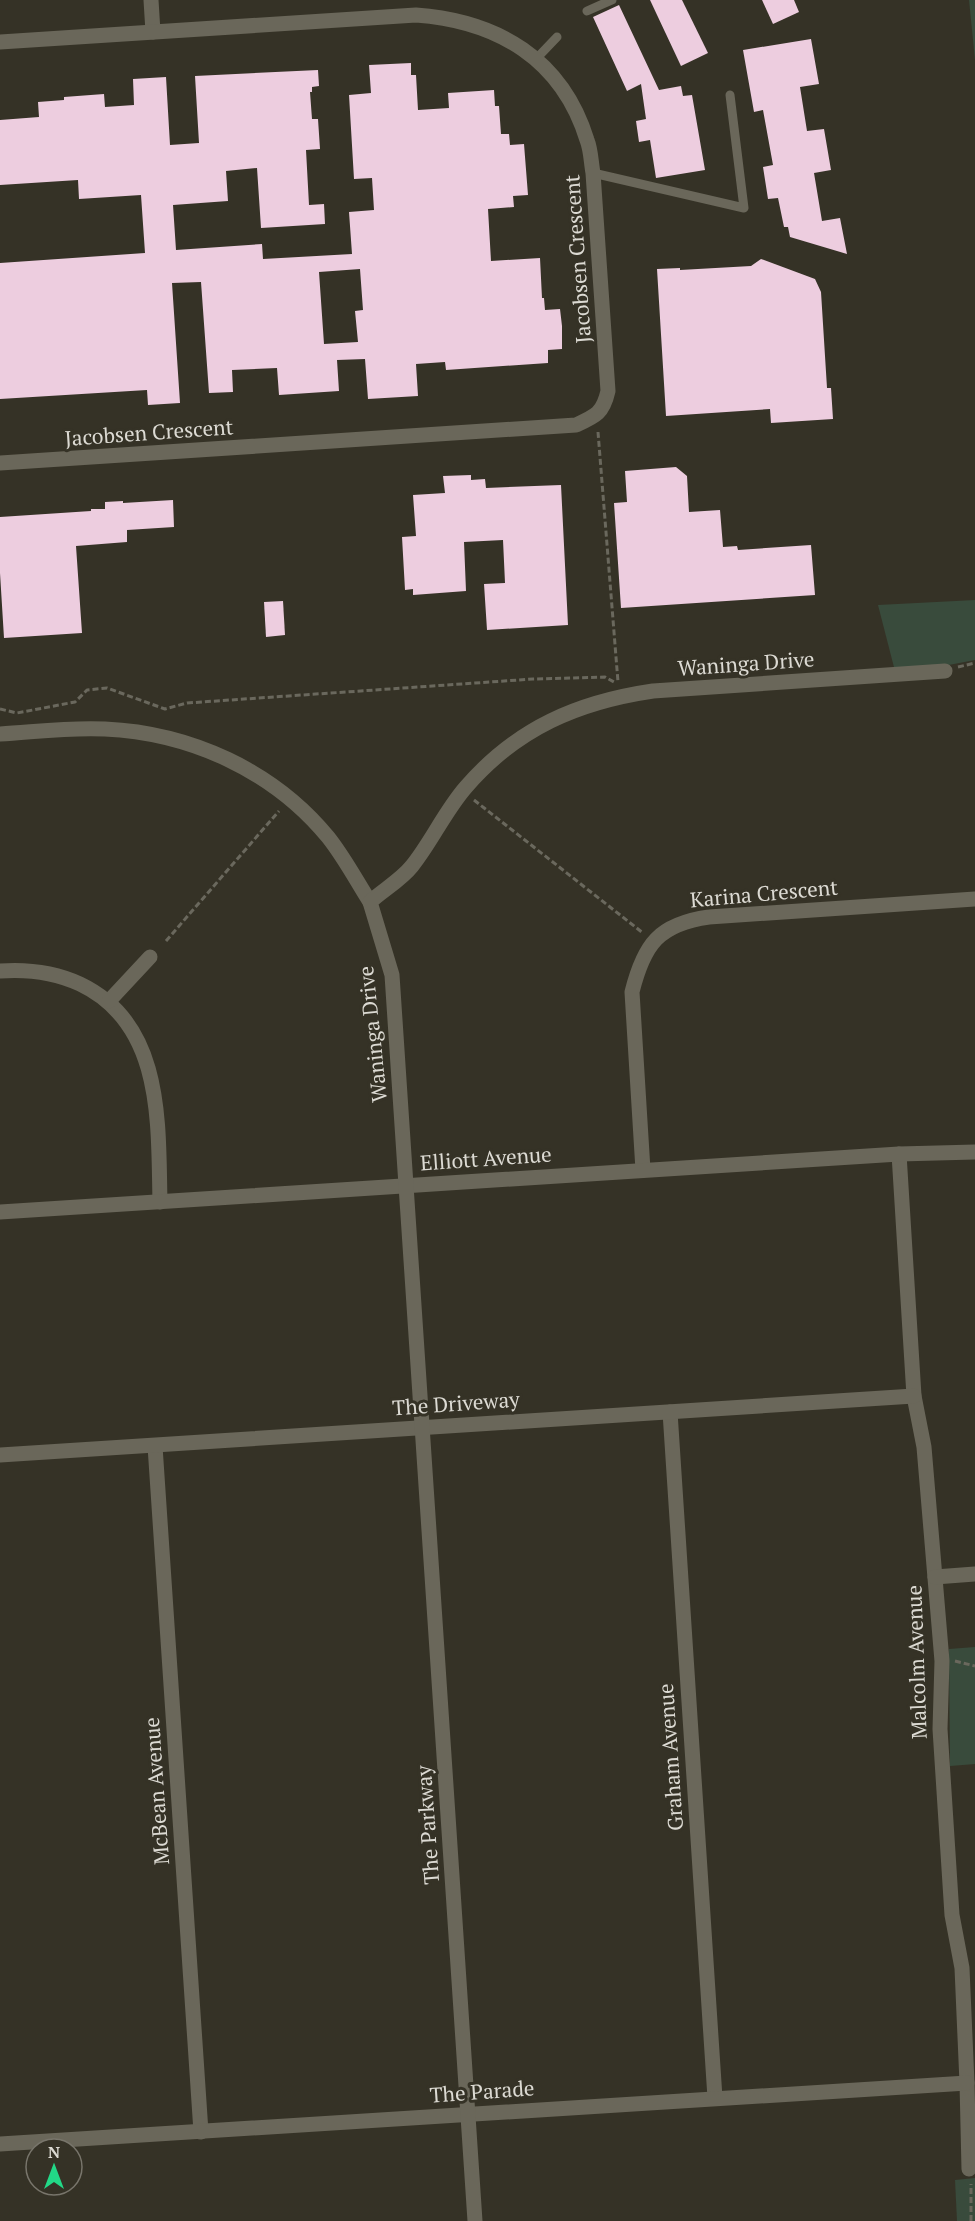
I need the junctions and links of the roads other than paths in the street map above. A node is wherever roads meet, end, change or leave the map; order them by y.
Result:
1 (151, 0) edge
2 (612, 0) edge
3 (587, 11) dead end
4 (153, 32) junction
5 (557, 37) dead end
6 (0, 42) edge
7 (536, 59) junction
8 (730, 95) dead end
9 (593, 172) junction
10 (0, 463) edge
11 (945, 671) dead end
12 (0, 734) edge
13 (975, 899) edge
14 (370, 902) junction
15 (150, 957) dead end
16 (0, 971) edge
17 (109, 1001) junction
18 (975, 1152) edge
19 (899, 1154) junction
20 (643, 1170) junction
21 (407, 1185) junction
22 (160, 1202) junction
23 (0, 1212) edge
24 (914, 1396) junction
25 (670, 1412) junction
26 (423, 1426) junction
27 (155, 1446) junction
28 (0, 1455) edge
29 (975, 1574) edge
30 (935, 1577) junction
31 (968, 2083) junction
32 (715, 2098) junction
33 (468, 2114) junction
34 (201, 2132) junction
35 (0, 2144) edge
36 (969, 2169) road end
37 (475, 2221) edge

1 - 4 street
2 - 3 lane
4 - 6 street, Jacobsen Crescent
4 - 7 street, Jacobsen Crescent
5 - 7 lane
7 - 9 street, Jacobsen Crescent
8 - 9 lane
9 - 10 street, Jacobsen Crescent
11 - 14 street, Waninga Drive
12 - 14 street
13 - 20 street, Karina Crescent
14 - 21 street, Waninga Drive
15 - 17 street
16 - 17 street
17 - 22 street
18 - 19 street, Elliott Avenue
19 - 20 street, Elliott Avenue
19 - 24 street, Malcolm Avenue
20 - 21 street, Elliott Avenue
21 - 22 street, Elliott Avenue
21 - 26 street, Waninga Drive
22 - 23 street, Elliott Avenue
24 - 25 street, The Driveway
24 - 30 street, Malcolm Avenue
25 - 26 street, The Driveway
25 - 32 street, Graham Avenue
26 - 27 street, The Driveway
26 - 33 street, The Parkway
27 - 28 street, The Driveway
27 - 34 street, McBean Avenue
29 - 30 street
30 - 31 street, Malcolm Avenue
31 - 32 street, The Parade
31 - 36 street, Malcolm Avenue
32 - 33 street, The Parade
33 - 34 street, The Parade
33 - 37 street, The Parkway
34 - 35 street, The Parade

